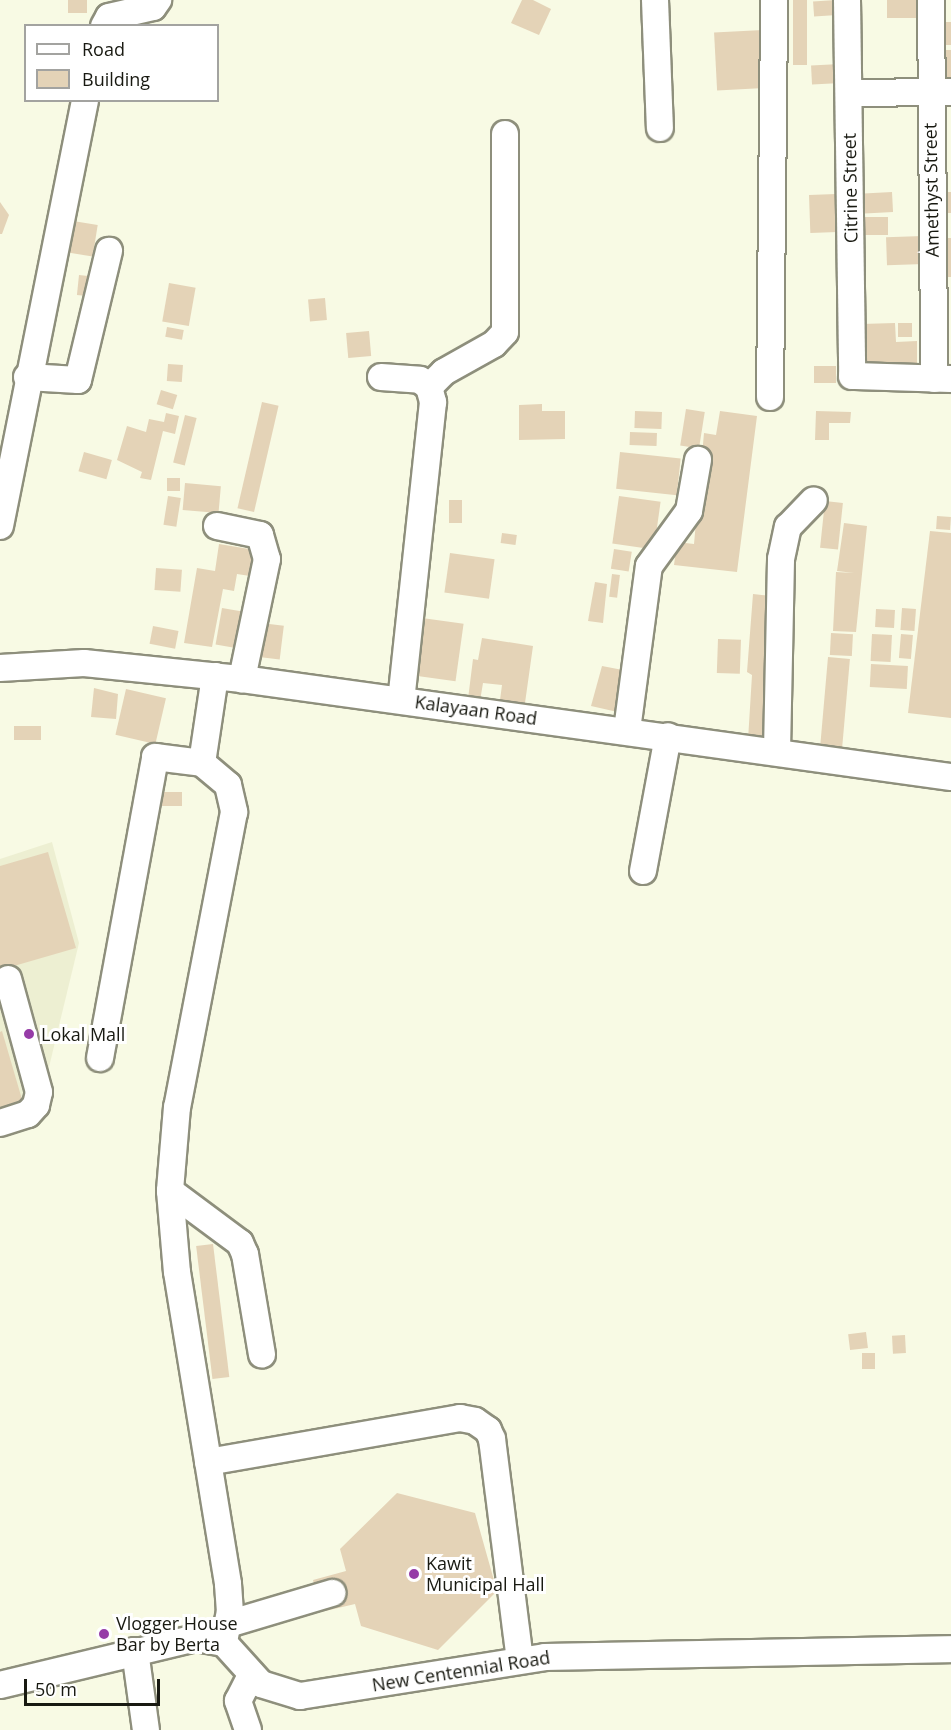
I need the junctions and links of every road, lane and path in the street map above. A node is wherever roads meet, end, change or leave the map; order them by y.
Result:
1 (158, 0) edge
2 (655, 0) edge
3 (774, 0) edge
4 (847, 0) edge
5 (931, 0) edge
6 (108, 14) edge
7 (849, 93) junction
8 (940, 93) edge
9 (85, 102) edge
10 (660, 128) dead end
11 (505, 134) dead end
12 (109, 250) dead end
13 (27, 377) junction
14 (381, 377) dead end
15 (943, 379) edge
16 (429, 387) junction
17 (770, 397) dead end
18 (698, 460) dead end
19 (814, 500) dead end
20 (0, 526) edge
21 (217, 526) dead end
22 (0, 668) edge
23 (214, 676) junction
24 (242, 679) junction
25 (401, 700) junction
26 (627, 730) junction
27 (669, 736) junction
28 (777, 751) junction
29 (202, 763) junction
30 (951, 777) edge
31 (643, 871) dead end
32 (8, 980) dead end
33 (100, 1058) dead end
34 (0, 1123) edge
35 (170, 1191) junction
36 (262, 1355) dead end
37 (208, 1462) junction
38 (332, 1593) dead end
39 (226, 1634) junction
40 (951, 1648) edge
41 (135, 1651) junction
42 (520, 1660) junction
43 (252, 1674) junction
44 (0, 1685) edge
45 (146, 1730) edge
46 (248, 1730) edge

1 - 6 street
2 - 10 street
3 - 17 street
4 - 7 street, Citrine Street
5 - 8 street, Amethyst Street
7 - 8 street
7 - 15 street, Citrine Street
8 - 15 street, Amethyst Street
9 - 13 street
11 - 16 street
12 - 13 street
13 - 20 street
14 - 16 street
16 - 25 street
18 - 26 street
19 - 28 street
21 - 24 street
22 - 23 street, Kalayaan Road
23 - 24 street, Kalayaan Road
23 - 29 street
24 - 25 street, Kalayaan Road
25 - 26 street, Kalayaan Road
26 - 27 street, Kalayaan Road
27 - 28 street, Kalayaan Road
27 - 31 street
28 - 30 street, Kalayaan Road
29 - 33 street
29 - 35 street
32 - 34 street
35 - 36 street
35 - 37 street
37 - 39 street
37 - 42 street
38 - 39 street
39 - 41 street
39 - 43 street, New Centennial Road
40 - 42 street, New Centennial Road
41 - 44 street
41 - 45 street
42 - 43 street, New Centennial Road
43 - 46 street

